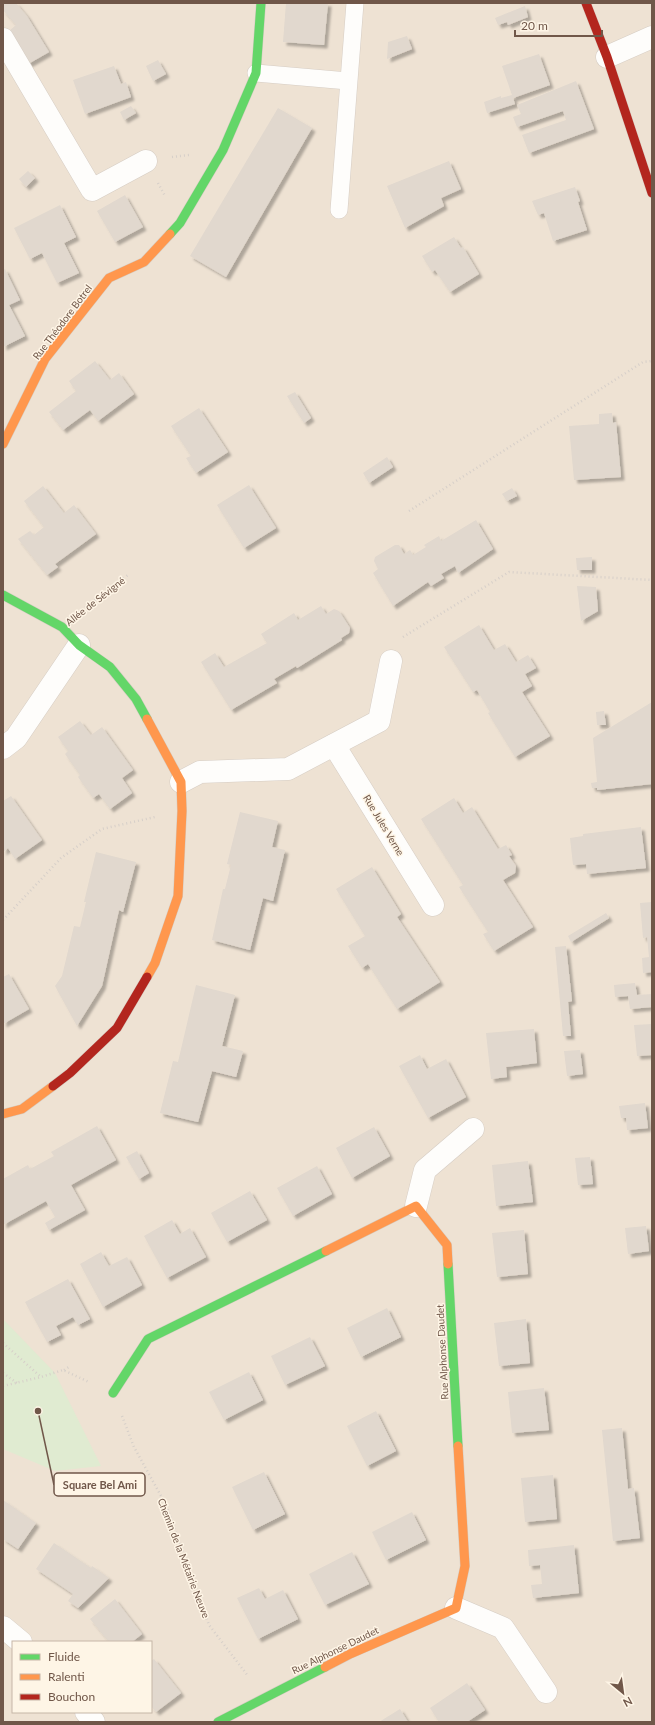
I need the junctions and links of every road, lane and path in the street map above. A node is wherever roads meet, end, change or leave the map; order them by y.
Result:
1 (261, 3) edge
2 (355, 3) edge
3 (586, 3) edge
4 (652, 37) edge
5 (3, 39) edge
6 (607, 56) junction
7 (256, 73) junction
8 (348, 81) junction
9 (223, 150) junction
10 (146, 161) junction
11 (652, 194) edge
12 (339, 210) dead end
13 (180, 223) junction
14 (652, 361) edge
15 (3, 444) edge
16 (409, 511) dead end
17 (128, 575) dead end
18 (652, 580) edge
19 (3, 595) edge
20 (62, 626) junction
21 (79, 645) junction
22 (391, 661) joint
23 (334, 745) junction
24 (3, 748) edge
25 (182, 782) junction
26 (182, 811) junction
27 (432, 905) dead end
28 (3, 920) edge
29 (3, 1114) edge
30 (473, 1129) dead end
31 (416, 1206) junction
32 (3, 1344) edge
33 (69, 1367) dead end
34 (63, 1370) junction
35 (3, 1373) edge
36 (41, 1377) junction
37 (17, 1383) junction
38 (3, 1386) edge
39 (113, 1393) junction
40 (456, 1608) junction
41 (3, 1627) edge
42 (20, 1641) edge
43 (546, 1692) dead end
44 (263, 1697) junction
45 (87, 1713) edge
46 (94, 1722) edge
47 (218, 1722) edge

1 - 7 street
2 - 8 lane
3 - 6 street
4 - 6 street
5 - 10 street
6 - 11 street
7 - 8 lane
7 - 9 street
8 - 12 lane
9 - 10 path
9 - 13 street
10 - 13 path
13 - 15 street, Rue Théodore Botrel
14 - 16 path
17 - 20 path, Allée de Sévigné
18 - 22 path
19 - 20 street
20 - 21 street
21 - 24 street
21 - 25 street
22 - 23 street
23 - 25 street
23 - 27 street, Rue Jules Verne
25 - 26 street
26 - 28 path
26 - 29 street
30 - 31 street
31 - 39 street
31 - 40 street, Rue Alphonse Daudet
32 - 36 path
33 - 34 path
34 - 36 path
34 - 39 path
35 - 37 path
36 - 37 path
37 - 38 path
39 - 44 path, Chemin de la Métairie Neuve
40 - 43 street
40 - 44 street, Rue Alphonse Daudet
41 - 42 street
44 - 47 street, Rue Alphonse Daudet
45 - 46 street

